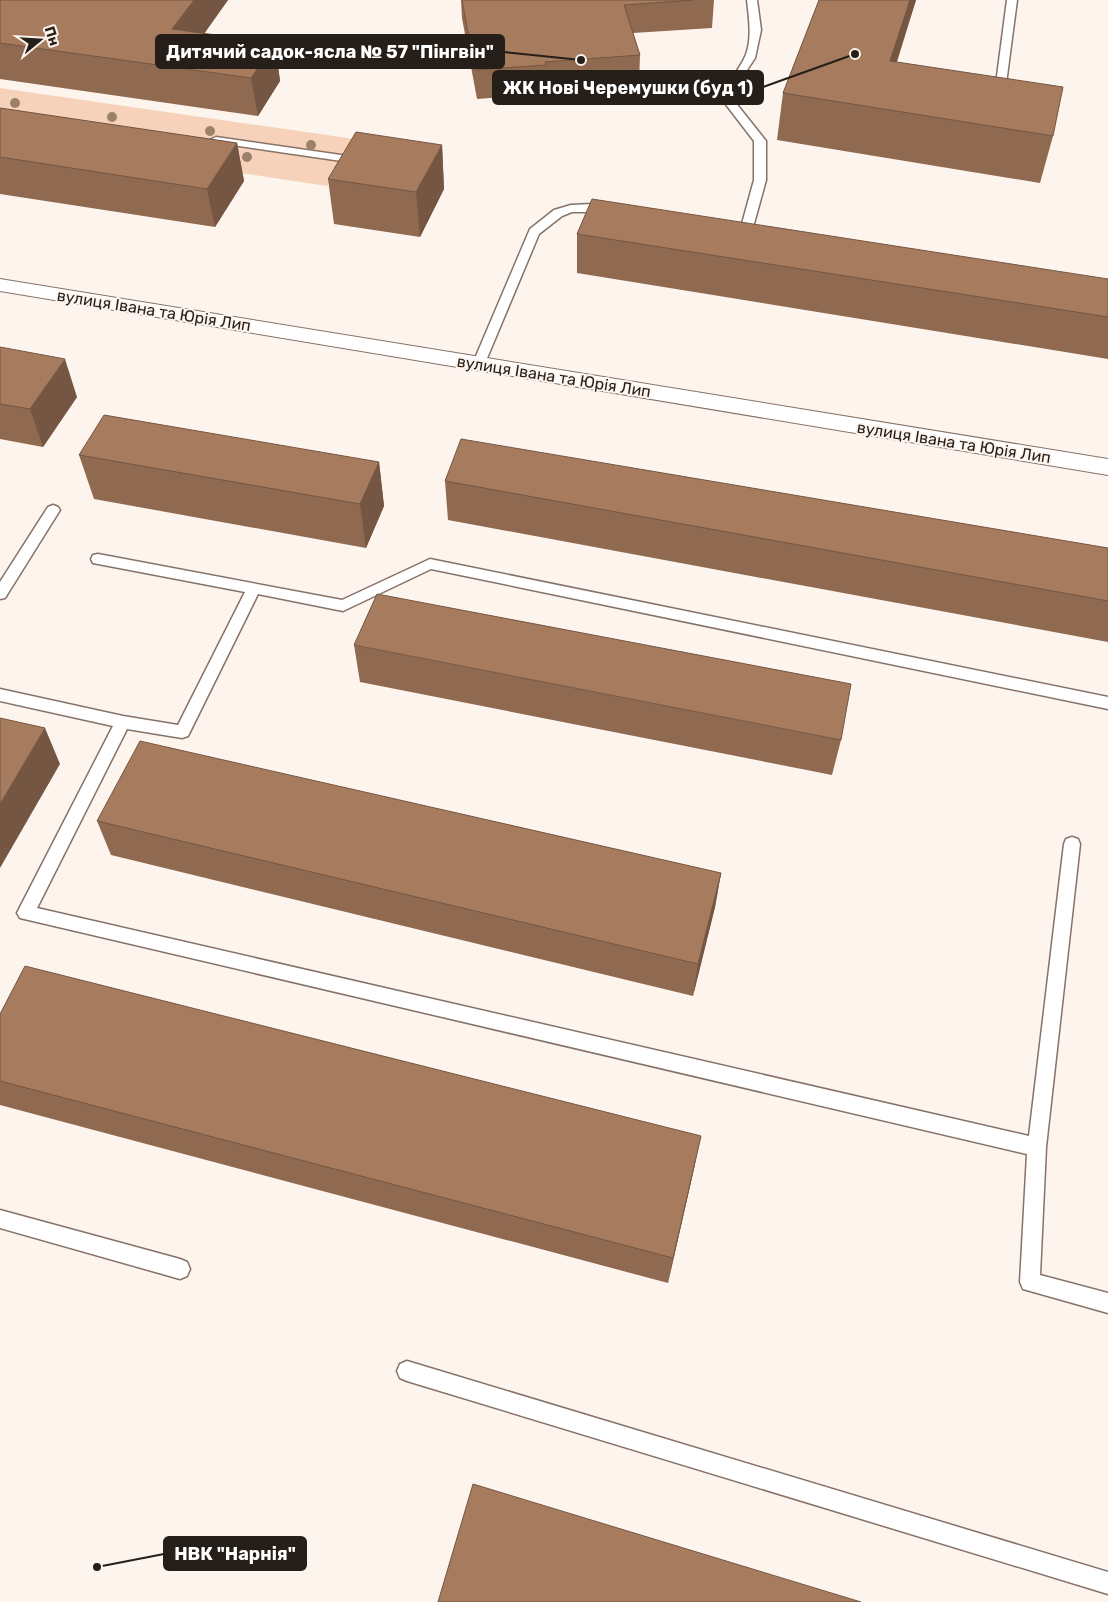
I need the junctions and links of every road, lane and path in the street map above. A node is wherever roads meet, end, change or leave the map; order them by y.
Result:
1 (752, 0) edge
2 (1012, 0) edge
3 (999, 99) edge
4 (205, 138) edge
5 (372, 162) edge
6 (621, 213) edge
7 (746, 231) edge
8 (0, 285) edge
9 (479, 363) junction
10 (1108, 467) edge
11 (53, 510) dead end
12 (98, 558) dead end
13 (254, 588) junction
14 (0, 594) edge
15 (0, 695) edge
16 (1108, 703) edge
17 (123, 722) junction
18 (1072, 844) dead end
19 (1037, 1147) junction
20 (0, 1220) edge
21 (180, 1269) dead end
22 (1108, 1303) edge
23 (407, 1371) dead end
24 (1108, 1583) edge

1 - 7 lane
2 - 3 lane
4 - 5 lane
6 - 9 lane
8 - 9 street, вулиця Івана та Юрія Лип
9 - 10 street, вулиця Івана та Юрія Лип
11 - 14 lane
12 - 13 lane
13 - 16 lane
13 - 17 lane
15 - 17 lane
17 - 19 lane
18 - 19 lane
19 - 22 lane
20 - 21 lane
23 - 24 lane

